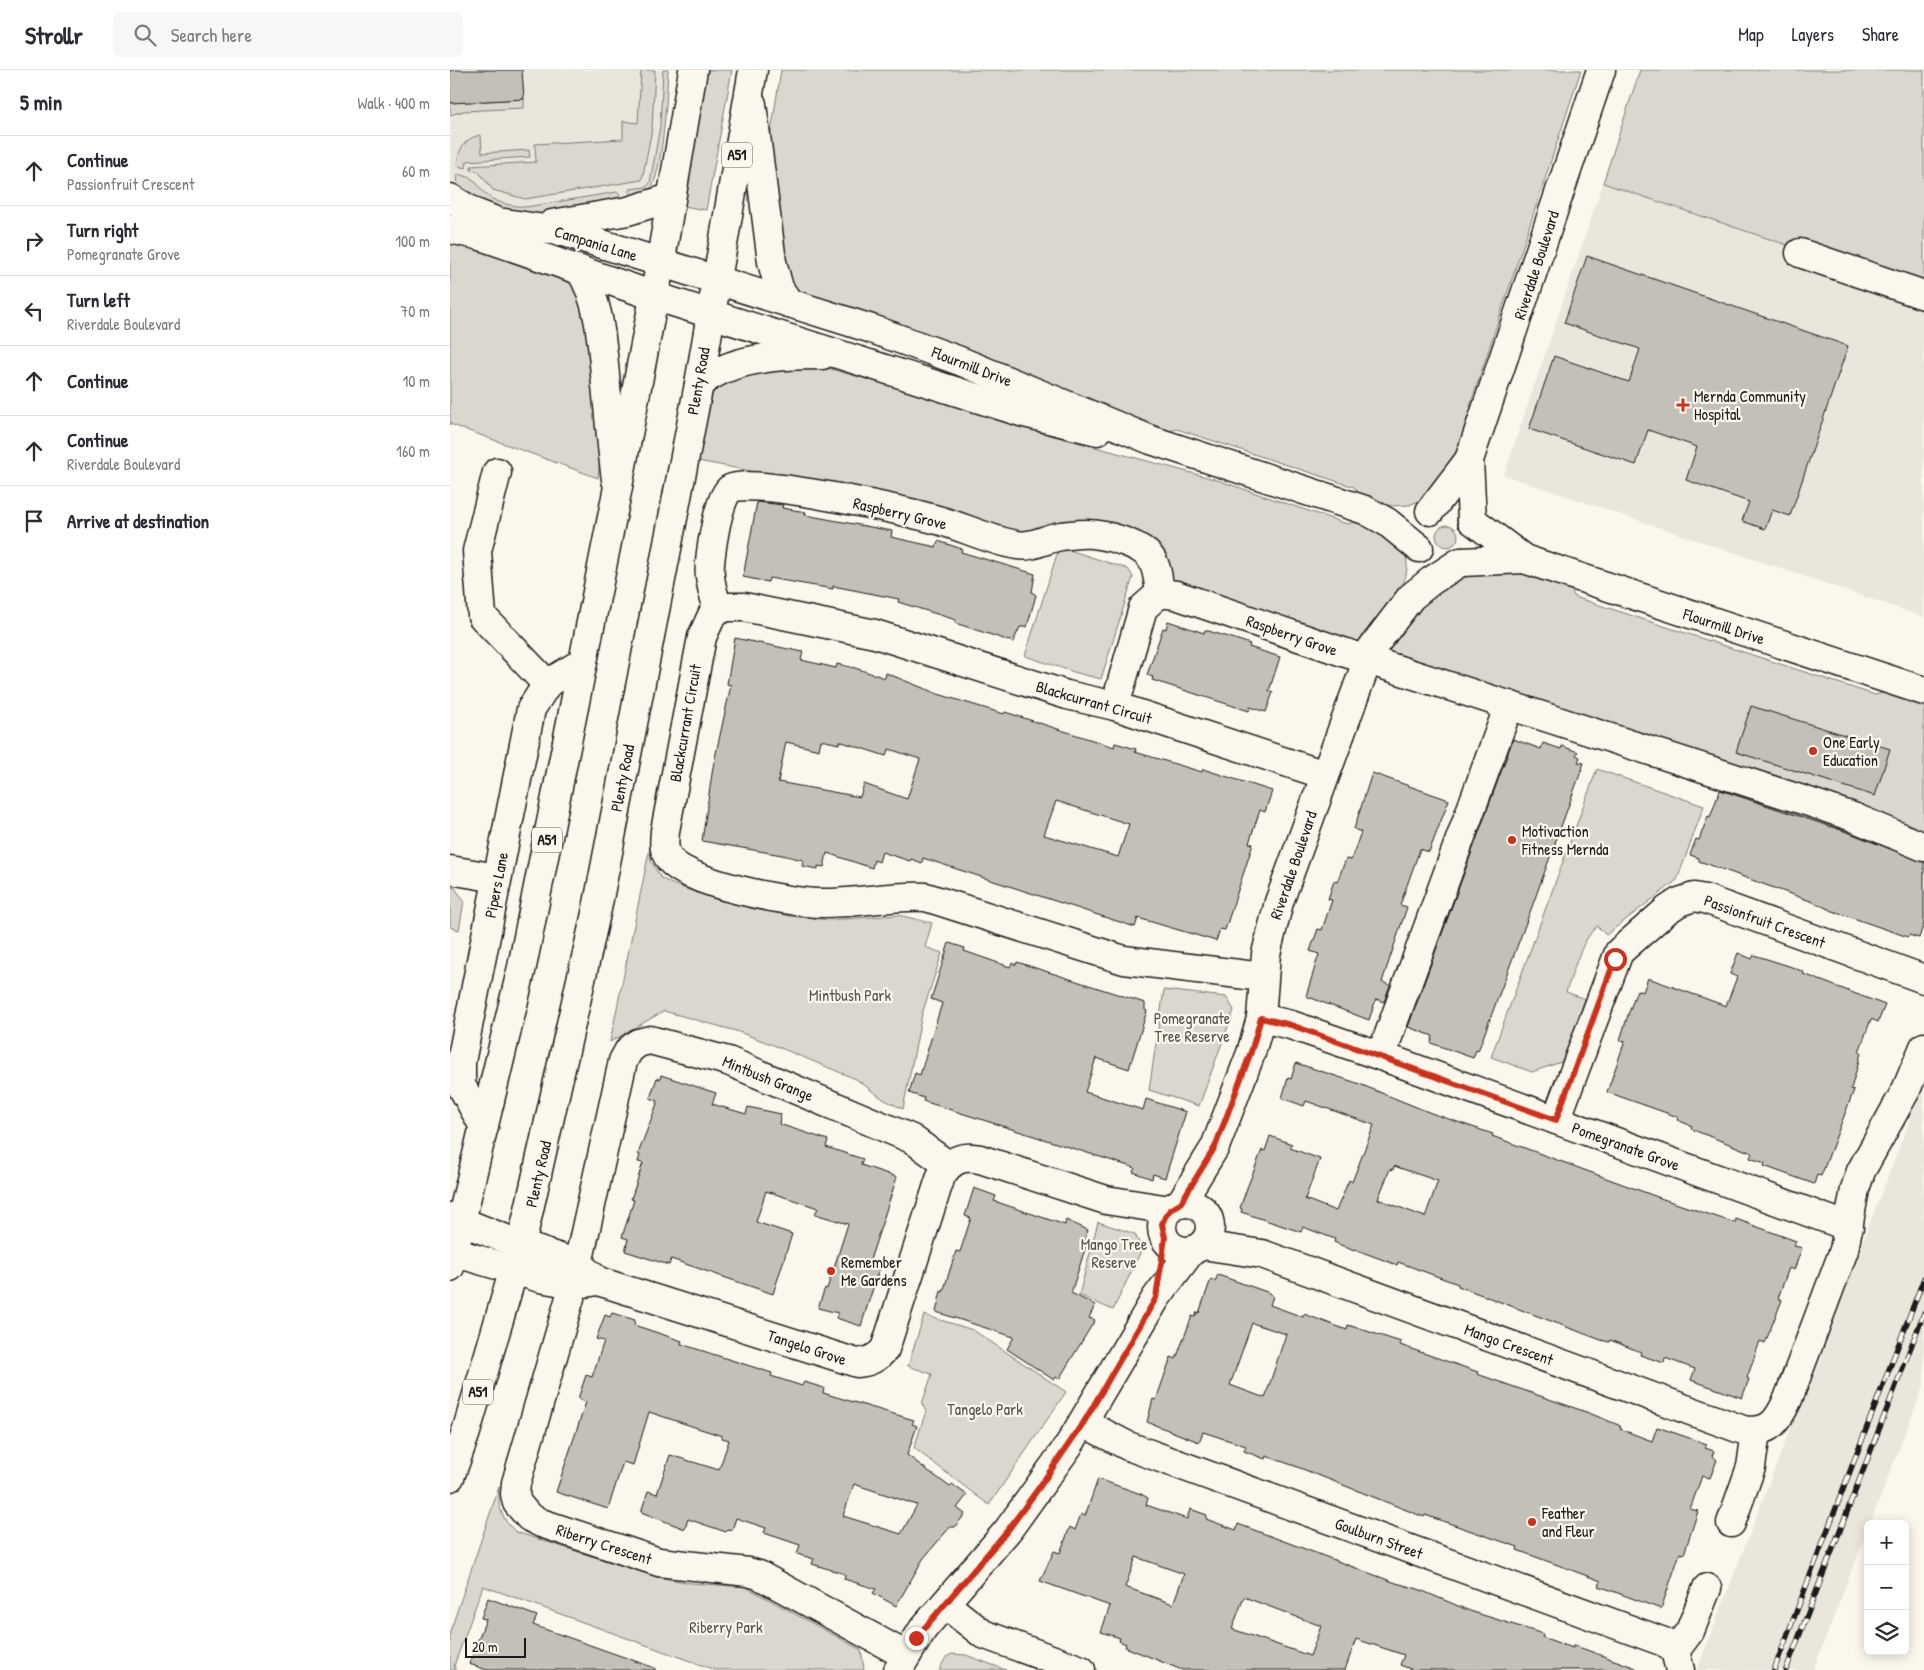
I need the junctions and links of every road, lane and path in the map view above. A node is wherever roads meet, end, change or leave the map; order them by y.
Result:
1 (693, 70) edge
2 (1601, 70) edge
3 (752, 76) edge
4 (450, 198) edge
5 (670, 198) junction
6 (528, 227) junction
7 (450, 229) edge
8 (1800, 253) dead end
9 (660, 264) junction
10 (580, 270) junction
11 (715, 280) junction
12 (1924, 295) edge
13 (654, 296) junction
14 (789, 303) junction
15 (710, 313) junction
16 (849, 357) junction
17 (698, 384) junction
18 (1150, 440) junction
19 (1469, 460) junction
20 (497, 472) dead end
21 (617, 492) junction
22 (1365, 510) junction
23 (1430, 511) junction
24 (1472, 520) junction
25 (1419, 548) junction
26 (1524, 560) junction
27 (1461, 562) junction
28 (1160, 593) junction
29 (1411, 597) junction
30 (718, 609) junction
31 (1368, 660) junction
32 (583, 662) junction
33 (547, 684) junction
34 (1924, 691) edge
35 (1509, 705) junction
36 (1115, 706) junction
37 (1325, 775) junction
38 (1924, 847) edge
39 (450, 870) edge
40 (498, 878) junction
41 (1263, 977) junction
42 (1924, 979) edge
43 (1261, 1018) junction
44 (1924, 1048) edge
45 (1381, 1056) junction
46 (1556, 1120) junction
47 (484, 1127) junction
48 (948, 1165) junction
49 (456, 1219) edge
50 (1186, 1226) junction
51 (1849, 1227) junction
52 (521, 1245) junction
53 (451, 1257) edge
54 (514, 1271) junction
55 (583, 1276) junction
56 (1084, 1422) junction
57 (1756, 1432) junction
58 (450, 1477) edge
59 (1731, 1523) dead end
60 (1707, 1588) dead end
61 (945, 1604) junction
62 (1678, 1661) edge
63 (902, 1663) edge
64 (1080, 1670) edge

1 - 5 main road, A51
2 - 19 main road, Riverdale Boulevard
3 - 11 main road, Plenty Road / A51
3 - 14 main road
4 - 6 main road, Campania Lane
5 - 6 main road
5 - 9 main road, A51
6 - 9 main road, Campania Lane
7 - 10 main road, Campania Lane
8 - 12 main road
9 - 11 main road, Campania Lane
9 - 13 main road, A51
10 - 13 main road, Campania Lane
10 - 21 main road
11 - 14 main road, Flourmill Drive
11 - 15 main road, Plenty Road / A51
13 - 15 main road, Campania Lane
13 - 21 main road, A51
14 - 18 main road, Flourmill Drive
15 - 16 main road, Flourmill Drive
15 - 17 main road, Plenty Road / A51
16 - 17 main road, Flourmill Drive
16 - 18 main road, Flourmill Drive
17 - 52 main road, Plenty Road / A51
18 - 22 main road, Flourmill Drive
19 - 23 main road, Riverdale Boulevard
19 - 24 main road, Riverdale Boulevard
20 - 33 main road
21 - 32 main road, A51
22 - 23 main road, Flourmill Drive
22 - 25 main road, Flourmill Drive
23 - 24 main road
23 - 25 main road
24 - 26 main road, Flourmill Drive
24 - 27 main road
25 - 27 main road
25 - 29 main road, Riverdale Boulevard
26 - 27 main road, Flourmill Drive
26 - 34 main road, Flourmill Drive
27 - 29 main road, Riverdale Boulevard
28 - 30 main road, Raspberry Grove
28 - 31 main road, Raspberry Grove
28 - 36 main road
29 - 31 main road, Riverdale Boulevard
30 - 36 main road, Blackcurrant Circuit
30 - 41 main road, Blackcurrant Circuit
31 - 35 main road, Raspberry Grove
31 - 37 main road, Riverdale Boulevard
32 - 33 main road, Pipers Lane
32 - 47 main road, A51
33 - 40 main road, Pipers Lane
35 - 38 main road, Raspberry Grove
35 - 45 main road
36 - 37 main road, Blackcurrant Circuit
37 - 41 main road, Riverdale Boulevard
39 - 40 main road
40 - 47 main road, Pipers Lane
41 - 43 main road, Riverdale Boulevard
42 - 46 main road, Passionfruit Crescent
43 - 45 main road, Pomegranate Grove
43 - 50 main road, Riverdale Boulevard
44 - 51 main road
45 - 46 main road, Pomegranate Grove
46 - 51 main road, Pomegranate Grove
47 - 49 main road, A51
48 - 50 main road
48 - 55 main road, Tangelo Grove
48 - 55 main road, Mintbush Grange
49 - 52 main road, Tangelo Grove
49 - 53 main road, A51
50 - 56 main road, Riverdale Boulevard
50 - 57 main road, Mango Crescent
51 - 57 main road
52 - 54 main road, Plenty Road / A51
52 - 55 main road, Tangelo Grove
53 - 54 main road, Tangelo Grove
54 - 55 main road, Tangelo Grove
54 - 58 main road, Plenty Road / A51
55 - 63 main road, Riberry Crescent
56 - 61 main road, Riverdale Boulevard
56 - 62 main road, Goulburn Street
57 - 59 main road
60 - 62 main road, Goulburn Street
61 - 63 main road, Riverdale Boulevard
61 - 64 main road

